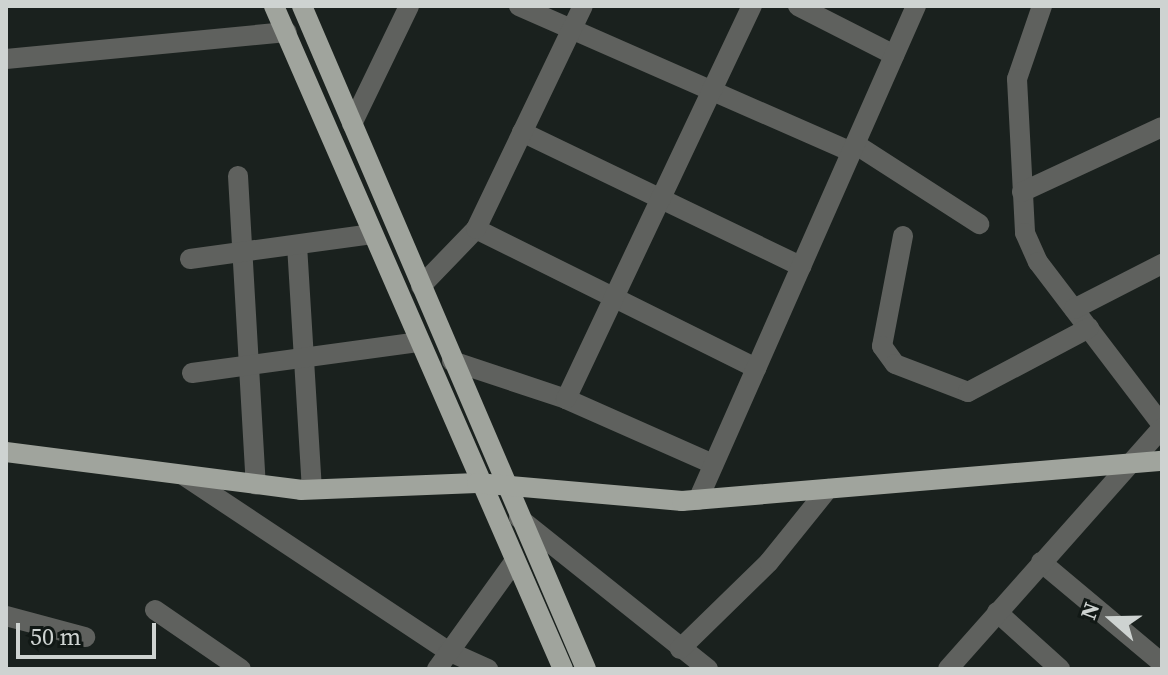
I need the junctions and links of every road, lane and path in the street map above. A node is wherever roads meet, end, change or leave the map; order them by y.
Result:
1 (274, 6) edge
2 (302, 6) edge
3 (409, 6) edge
4 (519, 6) edge
5 (583, 6) edge
6 (752, 6) edge
7 (798, 6) edge
8 (916, 6) edge
9 (1042, 6) edge
10 (571, 31) junction
11 (287, 32) junction
12 (894, 55) junction
13 (6, 59) edge
14 (710, 94) junction
15 (352, 124) junction
16 (1162, 127) edge
17 (522, 132) junction
18 (853, 148) junction
19 (238, 176) dead end
20 (1022, 192) junction
21 (660, 200) junction
22 (979, 224) dead end
23 (476, 229) junction
24 (372, 234) junction
25 (903, 236) dead end
26 (297, 245) junction
27 (242, 254) junction
28 (190, 259) dead end
29 (1162, 264) edge
30 (801, 266) junction
31 (421, 286) junction
32 (614, 297) junction
33 (1074, 309) junction
34 (1089, 328) junction
35 (418, 342) junction
36 (304, 357) junction
37 (452, 361) junction
38 (249, 365) junction
39 (756, 368) junction
40 (192, 373) dead end
41 (566, 399) junction
42 (1162, 426) edge
43 (6, 452) edge
44 (1162, 461) edge
45 (713, 464) junction
46 (1122, 468) junction
47 (183, 475) junction
48 (477, 483) junction
49 (256, 484) junction
50 (505, 485) junction
51 (312, 489) junction
52 (828, 489) junction
53 (698, 500) junction
54 (519, 518) junction
55 (514, 562) junction
56 (1041, 562) junction
57 (155, 610) dead end
58 (997, 612) junction
59 (6, 616) edge
60 (85, 637) dead end
61 (680, 649) junction
62 (448, 651) junction
63 (1162, 663) edge
64 (241, 669) edge
65 (437, 669) edge
66 (488, 669) edge
67 (563, 669) edge
68 (586, 669) edge
69 (708, 669) edge
70 (948, 669) edge
71 (1060, 669) edge

1 - 11 main road
2 - 15 main road
3 - 15 street
4 - 10 street
5 - 10 street
6 - 14 street
7 - 12 street
8 - 12 street
9 - 20 street
10 - 14 street
10 - 17 street
11 - 13 street
11 - 24 main road
12 - 18 street
14 - 18 street
14 - 21 street
15 - 31 main road
16 - 20 street
17 - 21 street
17 - 23 street
18 - 22 street
18 - 30 street
19 - 27 street
20 - 33 street
21 - 30 street
21 - 32 street
23 - 31 street
23 - 32 street
24 - 26 street
24 - 35 main road
25 - 34 street
26 - 27 street
26 - 36 street
27 - 28 street
27 - 38 street
29 - 33 street
30 - 39 street
31 - 37 main road
32 - 39 street
32 - 41 street
33 - 34 street
34 - 42 street
35 - 36 street
35 - 48 main road
36 - 38 street
36 - 51 street
37 - 41 street
37 - 50 main road
38 - 40 street
38 - 49 street
39 - 45 street
41 - 45 street
42 - 46 street
43 - 47 main road
44 - 46 main road
45 - 53 street
46 - 52 main road
46 - 56 street
47 - 49 main road
47 - 62 street
48 - 50 main road
48 - 51 main road
48 - 55 main road
49 - 51 main road
50 - 53 main road
50 - 54 main road
52 - 53 main road
52 - 61 street
54 - 61 street
54 - 68 main road
55 - 62 street
55 - 67 main road
56 - 58 street
56 - 63 street
57 - 64 street
58 - 70 street
58 - 71 street
59 - 60 street
61 - 69 street
62 - 65 street
62 - 66 street

